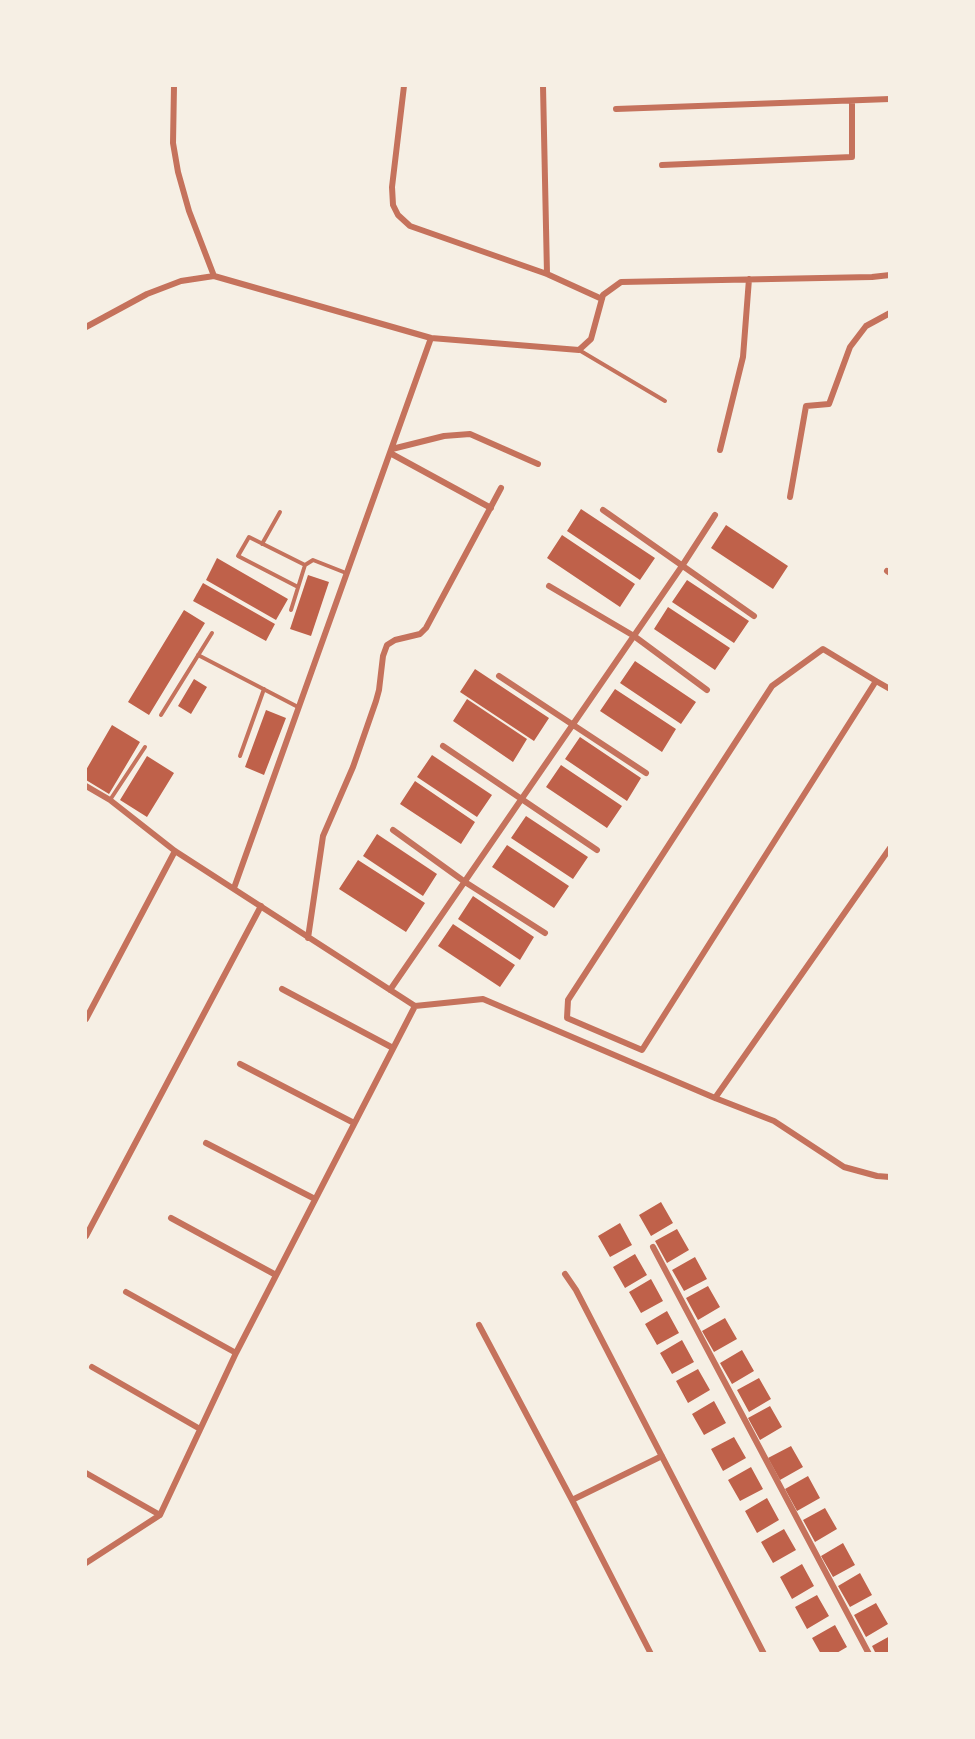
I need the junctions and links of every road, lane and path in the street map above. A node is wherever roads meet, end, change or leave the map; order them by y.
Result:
1 (174, 86) edge
2 (404, 86) edge
3 (543, 86) edge
4 (890, 99) edge
5 (852, 100) junction
6 (616, 109) dead end
7 (662, 165) dead end
8 (547, 274) junction
9 (890, 275) edge
10 (214, 276) junction
11 (750, 279) junction
12 (602, 299) junction
13 (890, 313) edge
14 (86, 327) edge
15 (431, 338) junction
16 (579, 351) junction
17 (665, 401) dead end
18 (720, 450) dead end
19 (391, 451) junction
20 (538, 464) dead end
21 (501, 488) dead end
22 (790, 497) dead end
23 (491, 508) junction
24 (603, 510) dead end
25 (280, 512) dead end
26 (715, 515) dead end
27 (262, 544) junction
28 (305, 565) junction
29 (682, 566) junction
30 (347, 573) junction
31 (549, 586) dead end
32 (298, 587) junction
33 (291, 610) dead end
34 (754, 616) dead end
35 (212, 633) dead end
36 (634, 636) junction
37 (198, 655) junction
38 (499, 676) dead end
39 (876, 681) junction
40 (264, 689) junction
41 (890, 689) edge
42 (707, 690) dead end
43 (299, 708) junction
44 (161, 715) dead end
45 (573, 725) junction
46 (443, 746) dead end
47 (145, 747) dead end
48 (240, 756) dead end
49 (646, 773) dead end
50 (86, 786) edge
51 (522, 798) junction
52 (110, 800) junction
53 (393, 830) dead end
54 (890, 848) edge
55 (597, 850) dead end
56 (175, 851) junction
57 (465, 882) junction
58 (234, 888) junction
59 (261, 906) junction
60 (545, 933) dead end
61 (309, 938) junction
62 (282, 989) dead end
63 (390, 990) junction
64 (415, 1006) junction
65 (86, 1019) edge
66 (393, 1048) junction
67 (240, 1064) dead end
68 (715, 1098) junction
69 (354, 1123) junction
70 (206, 1143) dead end
71 (890, 1177) edge
72 (315, 1199) junction
73 (171, 1218) dead end
74 (86, 1236) edge
75 (653, 1247) dead end
76 (565, 1274) dead end
77 (276, 1275) junction
78 (126, 1292) dead end
79 (478, 1325) dead end
80 (236, 1353) junction
81 (92, 1367) dead end
82 (200, 1430) junction
83 (662, 1456) junction
84 (86, 1473) edge
85 (572, 1500) junction
86 (160, 1515) junction
87 (86, 1563) edge
88 (651, 1653) edge
89 (764, 1653) edge
90 (869, 1653) edge

1 - 10 street
2 - 8 street
3 - 8 street
4 - 5 street
5 - 6 street
5 - 7 street
8 - 12 street
9 - 11 street
10 - 14 street
10 - 15 street
11 - 12 street
11 - 18 street
12 - 16 street
13 - 22 street
15 - 16 street
15 - 19 street
16 - 17 lane
19 - 20 street
19 - 23 street
19 - 30 street
21 - 23 street
23 - 61 street
24 - 29 street
25 - 27 lane
26 - 29 street
27 - 28 lane
27 - 32 lane
28 - 30 lane
28 - 32 lane
29 - 34 street
29 - 36 street
30 - 43 street
31 - 36 street
32 - 33 lane
35 - 37 lane
36 - 42 street
36 - 45 street
37 - 40 lane
37 - 44 lane
38 - 45 street
39 - 39 street
39 - 41 street
40 - 43 lane
40 - 48 lane
43 - 58 street
45 - 49 street
45 - 51 street
46 - 51 street
47 - 52 lane
50 - 52 street
51 - 55 street
51 - 57 street
52 - 56 street
53 - 57 street
54 - 68 street
56 - 58 street
56 - 65 street
57 - 60 street
57 - 63 street
58 - 59 street
59 - 61 street
59 - 74 street
61 - 63 street
62 - 66 street
63 - 64 street
64 - 66 street
64 - 68 street
66 - 69 street
67 - 69 street
68 - 71 street
69 - 72 street
70 - 72 street
72 - 77 street
73 - 77 street
75 - 90 street
76 - 83 street
77 - 80 street
78 - 80 street
79 - 85 street
80 - 82 street
81 - 82 street
82 - 86 street
83 - 85 street
83 - 89 street
84 - 86 street
85 - 88 street
86 - 87 street

